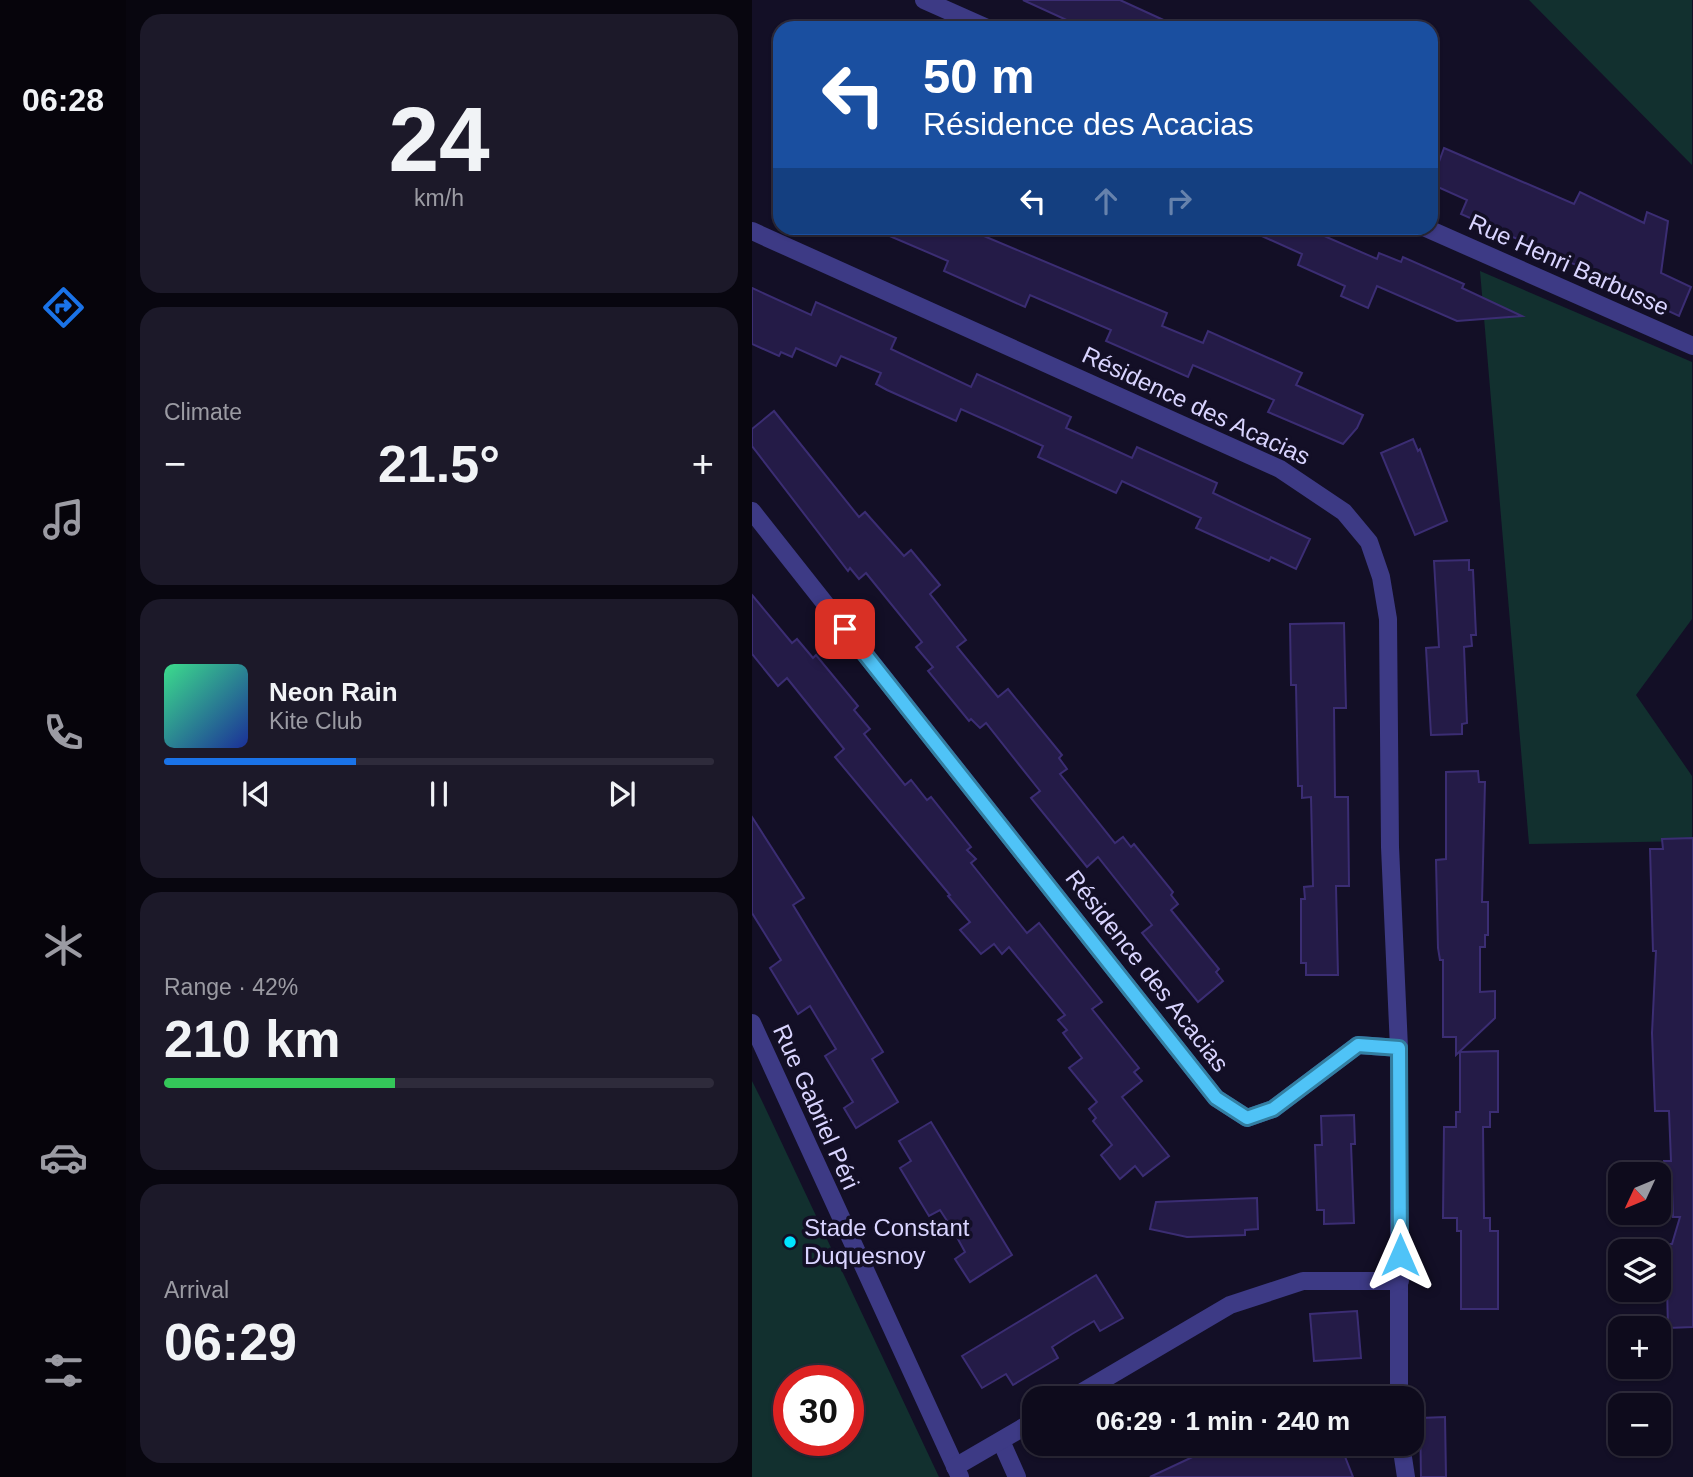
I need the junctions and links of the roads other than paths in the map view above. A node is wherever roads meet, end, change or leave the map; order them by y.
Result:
1 (925, 0) edge
2 (971, 21) edge
3 (752, 231) edge
4 (1438, 233) edge
5 (1692, 346) edge
6 (752, 511) edge
7 (752, 1023) edge
8 (1399, 1048) junction
9 (1400, 1281) junction
10 (1092, 1386) edge
11 (1400, 1386) edge
12 (1022, 1428) edge
13 (1001, 1441) junction
14 (1403, 1456) edge
15 (958, 1472) edge
16 (1017, 1477) edge
17 (1406, 1477) edge

1 - 2 street
3 - 8 street, Résidence des Acacias
4 - 5 street, Rue Henri Barbusse
6 - 8 street, Résidence des Acacias
7 - 15 street, Rue Gabriel Péri
8 - 9 street, Résidence des Acacias
9 - 10 street
9 - 11 street, Résidence des Acacias
12 - 13 street
13 - 15 street
13 - 16 street
14 - 17 street

